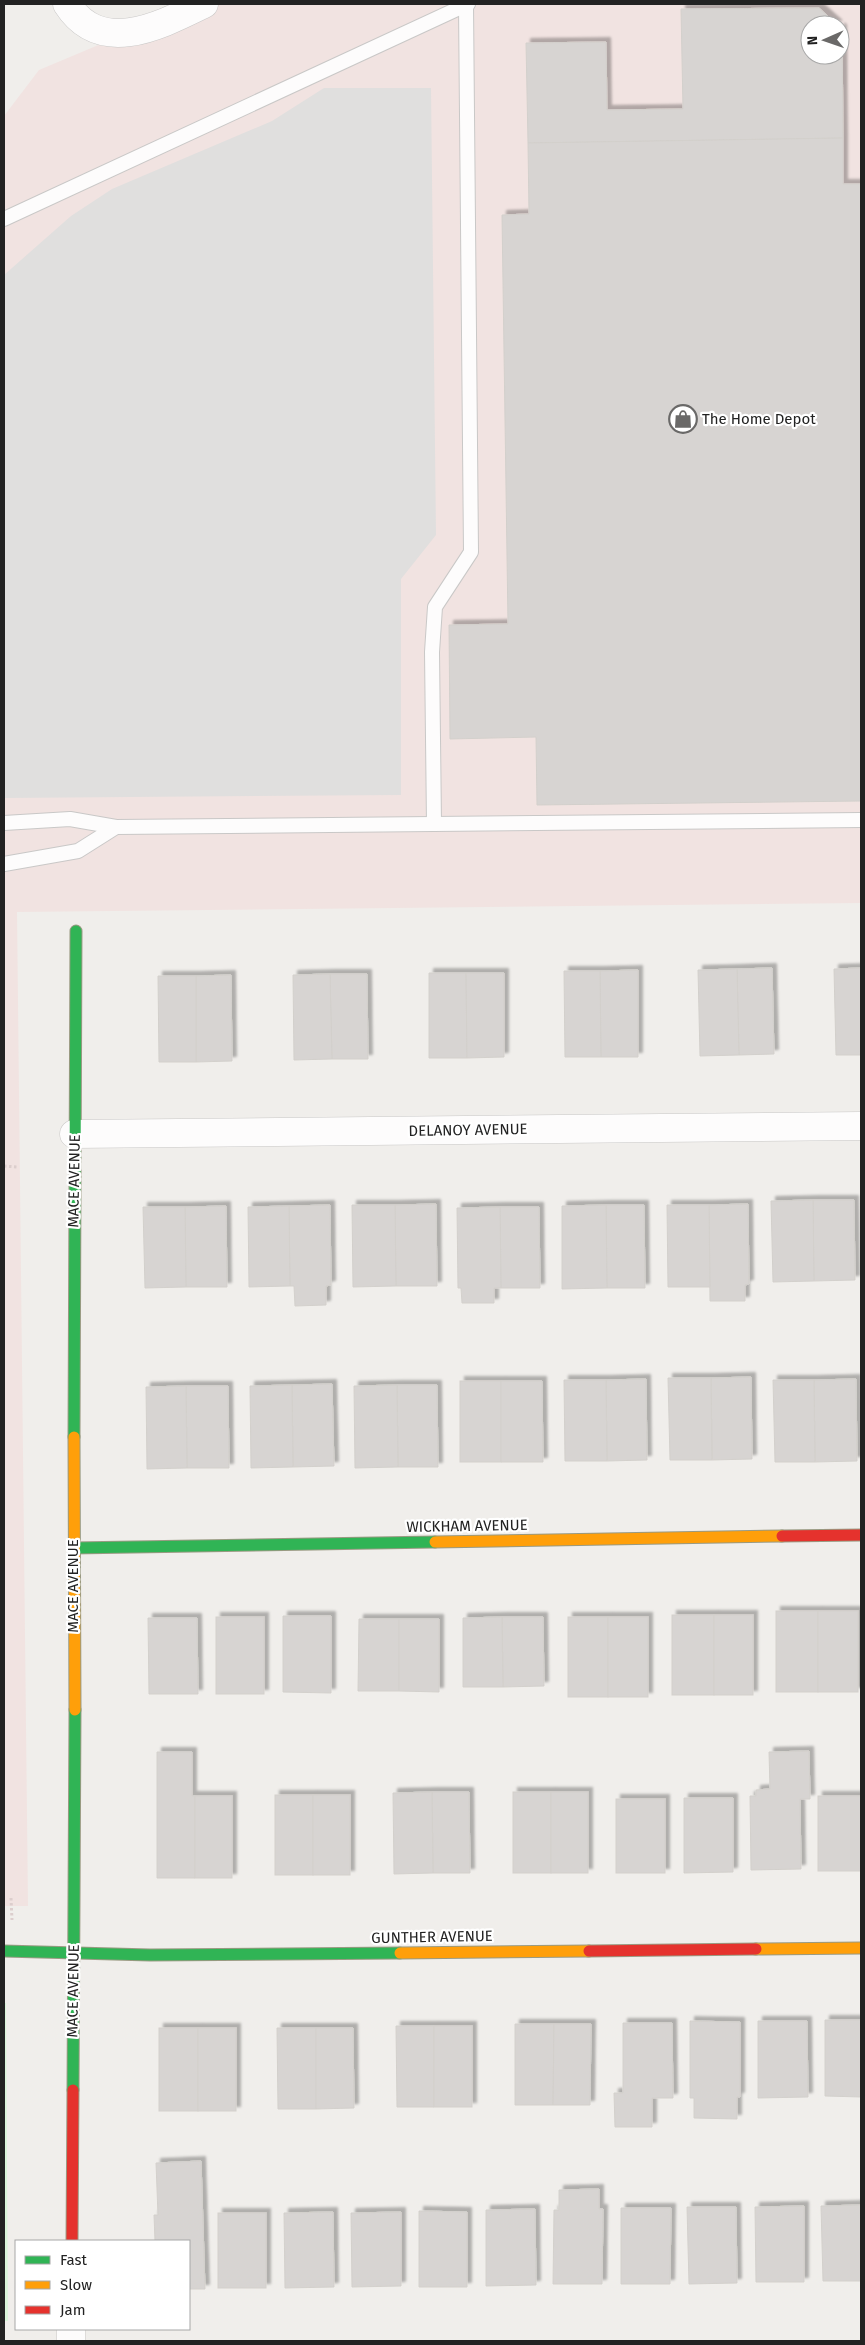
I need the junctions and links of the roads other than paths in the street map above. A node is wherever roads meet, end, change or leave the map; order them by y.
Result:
1 (67, 4) edge
2 (204, 4) edge
3 (467, 5) edge
4 (4, 219) edge
5 (861, 820) edge
6 (4, 823) edge
7 (434, 824) junction
8 (116, 827) junction
9 (4, 864) edge
10 (76, 931) dead end
11 (861, 1126) edge
12 (74, 1134) junction
13 (861, 1535) edge
14 (73, 1548) junction
15 (861, 1948) edge
16 (4, 1951) edge
17 (74, 1953) junction
18 (72, 2240) edge

1 - 2 street
3 - 4 lane
3 - 7 lane
5 - 7 lane
6 - 8 lane
7 - 8 lane
8 - 9 lane
10 - 12 street, MACE AVENUE
11 - 12 street, DELANOY AVENUE
12 - 14 street, MACE AVENUE
13 - 14 street, WICKHAM AVENUE
14 - 17 street, MACE AVENUE
15 - 17 street, GUNTHER AVENUE
16 - 17 street, GUNTHER AVENUE
17 - 18 street, MACE AVENUE

